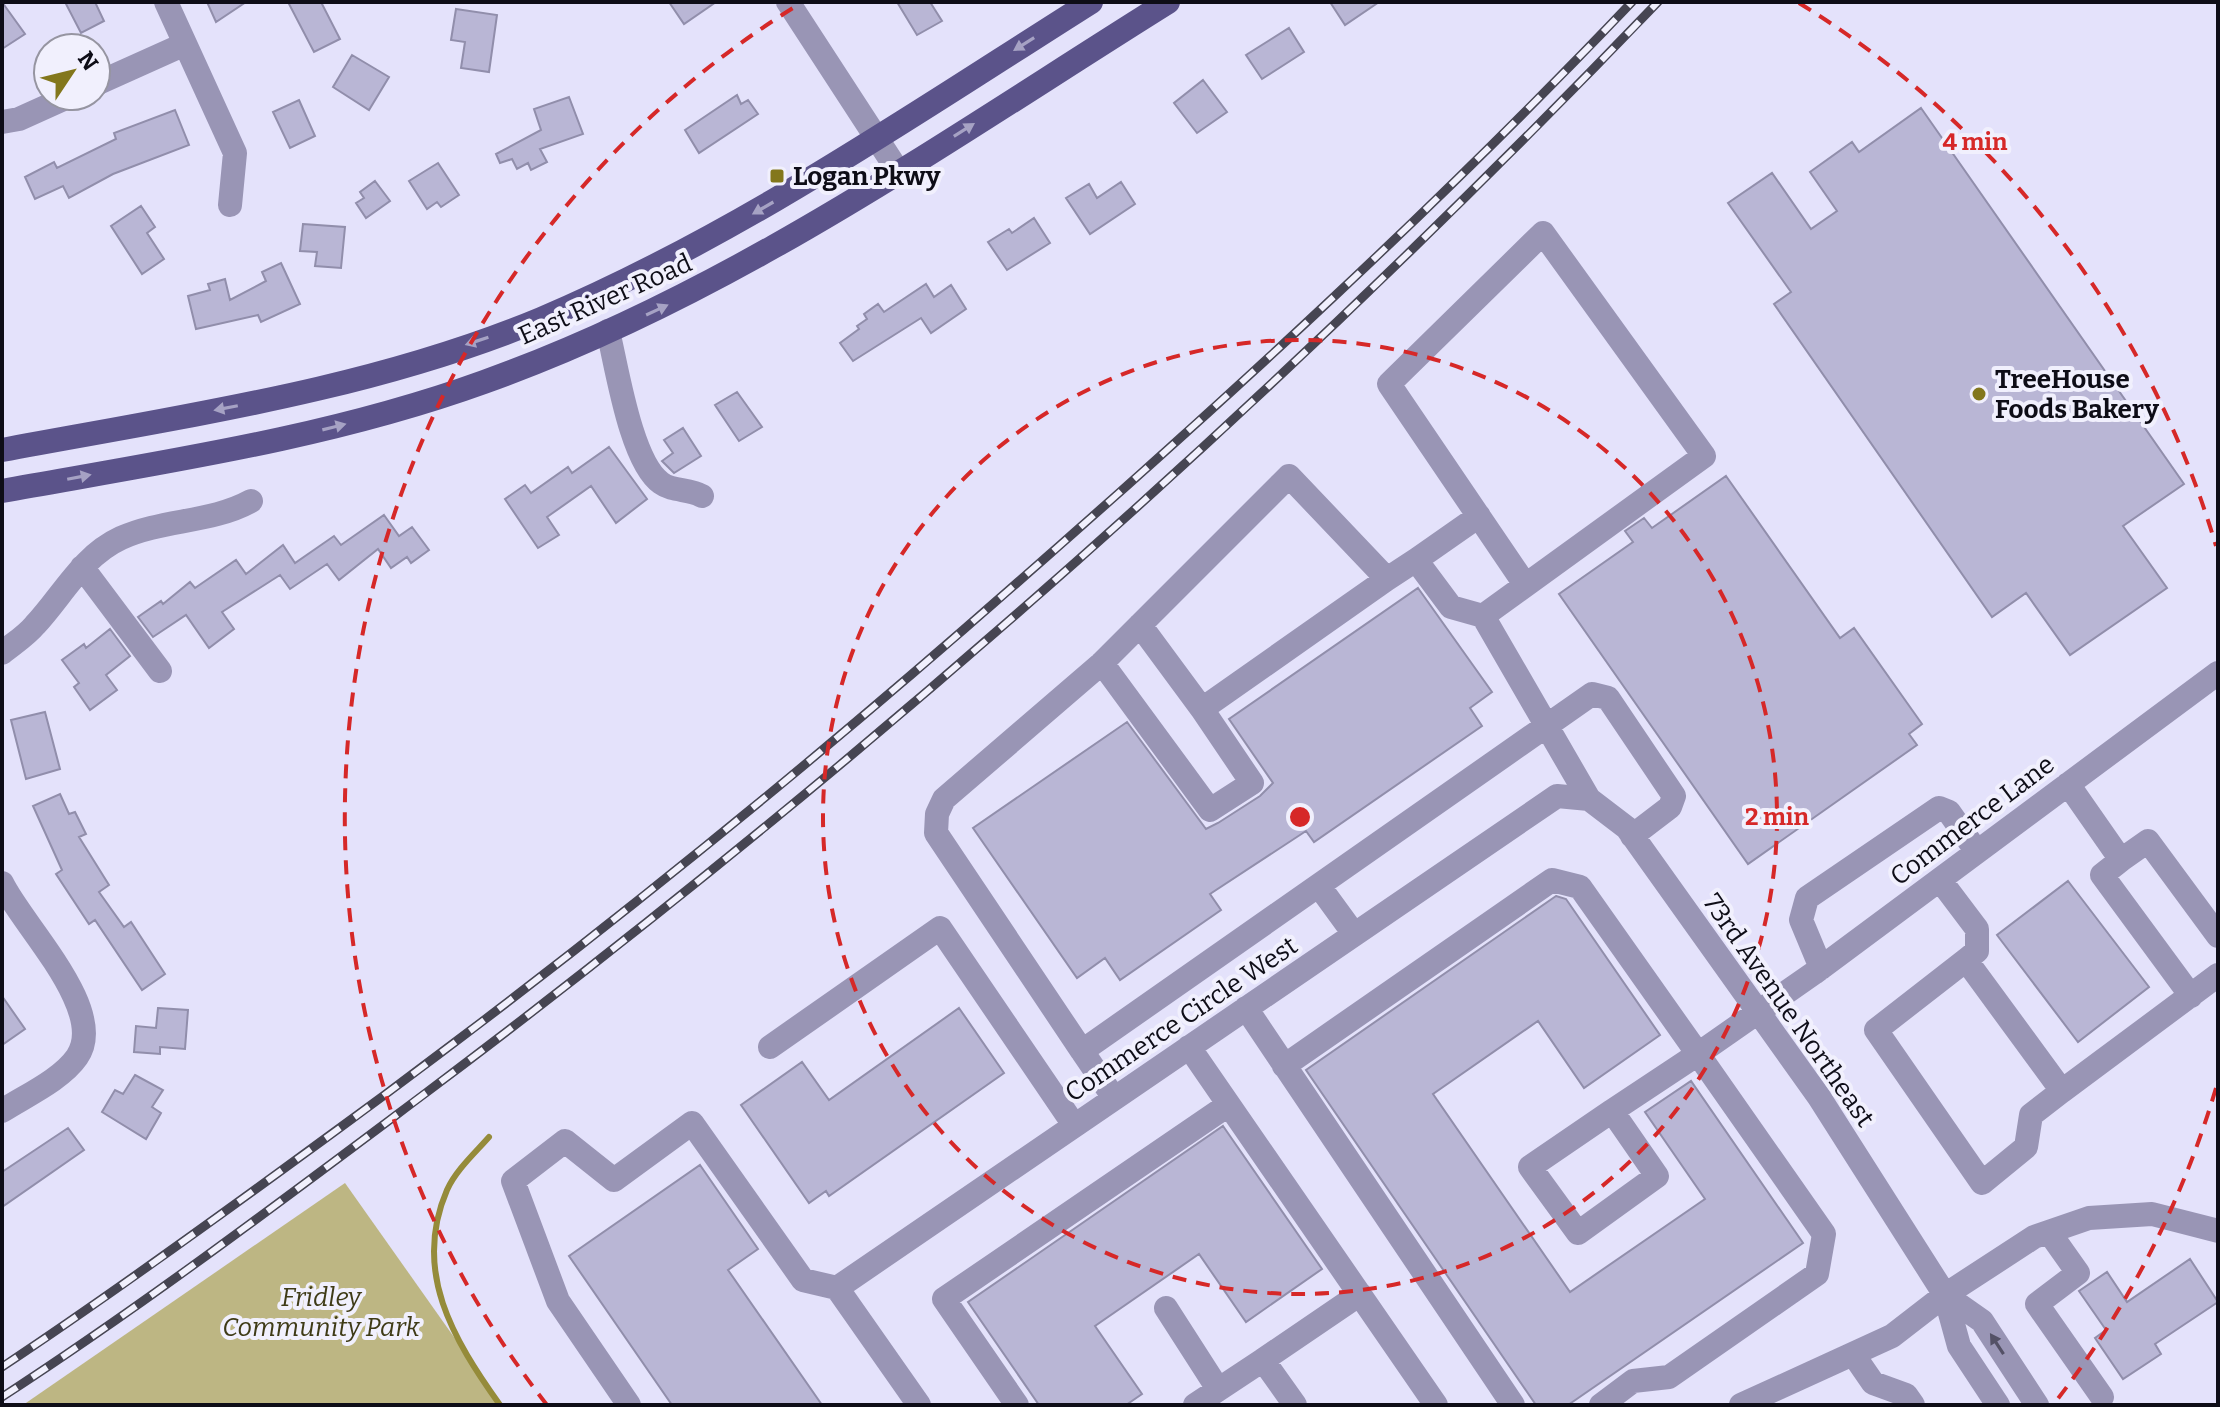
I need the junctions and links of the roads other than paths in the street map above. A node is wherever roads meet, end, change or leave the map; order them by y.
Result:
1 (166, 2) edge
2 (788, 2) edge
3 (1091, 2) edge
4 (1168, 2) edge
5 (185, 44) junction
6 (112, 77) edge
7 (35, 112) edge
8 (2, 122) edge
9 (877, 137) junction
10 (898, 171) junction
11 (230, 205) dead end
12 (608, 331) junction
13 (2, 450) edge
14 (2, 491) edge
15 (702, 496) dead end
16 (251, 501) dead end
17 (1479, 516) junction
18 (1416, 560) junction
19 (82, 567) junction
20 (1387, 579) junction
21 (1524, 583) junction
22 (1483, 616) junction
23 (1140, 625) junction
24 (2, 653) edge
25 (1102, 663) junction
26 (160, 671) dead end
27 (2218, 673) edge
28 (1202, 709) junction
29 (1547, 726) junction
30 (2068, 784) junction
31 (1589, 799) junction
32 (1632, 836) junction
33 (1977, 852) junction
34 (2121, 860) junction
35 (1940, 880) junction
36 (2, 883) edge
37 (1319, 886) junction
38 (1354, 934) junction
39 (2218, 936) edge
40 (1966, 960) junction
41 (1821, 968) junction
42 (2218, 975) edge
43 (2191, 996) junction
44 (1246, 1008) junction
45 (1758, 1010) junction
46 (770, 1047) dead end
47 (1189, 1047) junction
48 (1082, 1051) junction
49 (1698, 1054) junction
50 (1284, 1066) junction
51 (2062, 1091) junction
52 (1114, 1098) junction
53 (1228, 1105) junction
54 (2, 1111) edge
55 (1612, 1111) junction
56 (1074, 1125) junction
57 (2218, 1231) edge
58 (2049, 1232) junction
59 (837, 1288) junction
60 (1360, 1294) junction
61 (1945, 1295) junction
62 (1166, 1308) dead end
63 (1853, 1354) junction
64 (1263, 1360) junction
65 (1218, 1389) junction
66 (2102, 1397) dead end
67 (629, 1405) edge
68 (919, 1405) edge
69 (1017, 1405) edge
70 (1195, 1405) edge
71 (1295, 1405) edge
72 (1436, 1405) edge
73 (1513, 1405) edge
74 (1601, 1405) edge
75 (1741, 1405) edge
76 (1913, 1405) edge
77 (1998, 1405) edge
78 (2037, 1405) edge

1 - 5 street
2 - 9 street
3 -> 9 main road, East River Road
10 -> 4 main road, East River Road
5 - 6 street
5 - 11 street
7 - 8 street
9 - 10 street
9 -> 13 main road, East River Road
12 -> 10 main road, East River Road
14 -> 12 main road, East River Road
12 - 15 street
16 - 19 street
17 - 18 street
17 - 21 street
17 - 21 street
18 - 20 street
18 - 22 street
19 - 24 street
19 - 26 street
20 - 23 street
20 - 28 street
21 - 22 street
22 - 29 street
23 - 25 street
23 - 28 street
25 - 28 street
25 - 48 street
27 - 30 street, Commerce Lane
29 - 31 street
29 - 32 street
29 - 37 street
30 - 33 street, Commerce Lane
30 - 34 street
31 - 32 street, 73rd Avenue Northeast
31 - 38 street, Commerce Circle West
32 - 45 street, 73rd Avenue Northeast
33 - 35 street, Commerce Lane
33 - 41 street
34 - 39 street
34 - 43 street
35 - 40 street
35 - 41 street, Commerce Lane
36 - 54 street
37 - 38 street
37 - 48 street
38 - 44 street, Commerce Circle West
40 - 51 street
40 - 51 street
41 - 45 street, Commerce Lane
42 - 43 street
43 - 51 street
44 - 47 street, Commerce Circle West
44 - 50 street
45 - 49 street, Commerce Lane
45 - 61 street, 73rd Avenue Northeast
46 - 56 street
47 - 52 street, Commerce Circle West
47 - 53 street
48 - 52 street
49 - 50 street
49 - 55 street, Commerce Lane
49 - 74 street
50 - 73 street
52 - 56 street, Commerce Circle West
53 - 60 street
53 - 69 street
55 - 55 street, Commerce Lane
56 - 59 street, Commerce Circle West
57 - 58 street
58 - 61 street
58 - 66 street
59 - 67 street
59 - 68 street
60 - 64 street
60 - 72 street
61 - 63 street
61 - 77 street, 73rd Avenue Northeast
78 -> 61 street, 73rd Avenue Northeast
62 - 65 street
63 - 75 street
63 - 76 street
64 - 65 street
64 - 71 street
65 - 70 street

